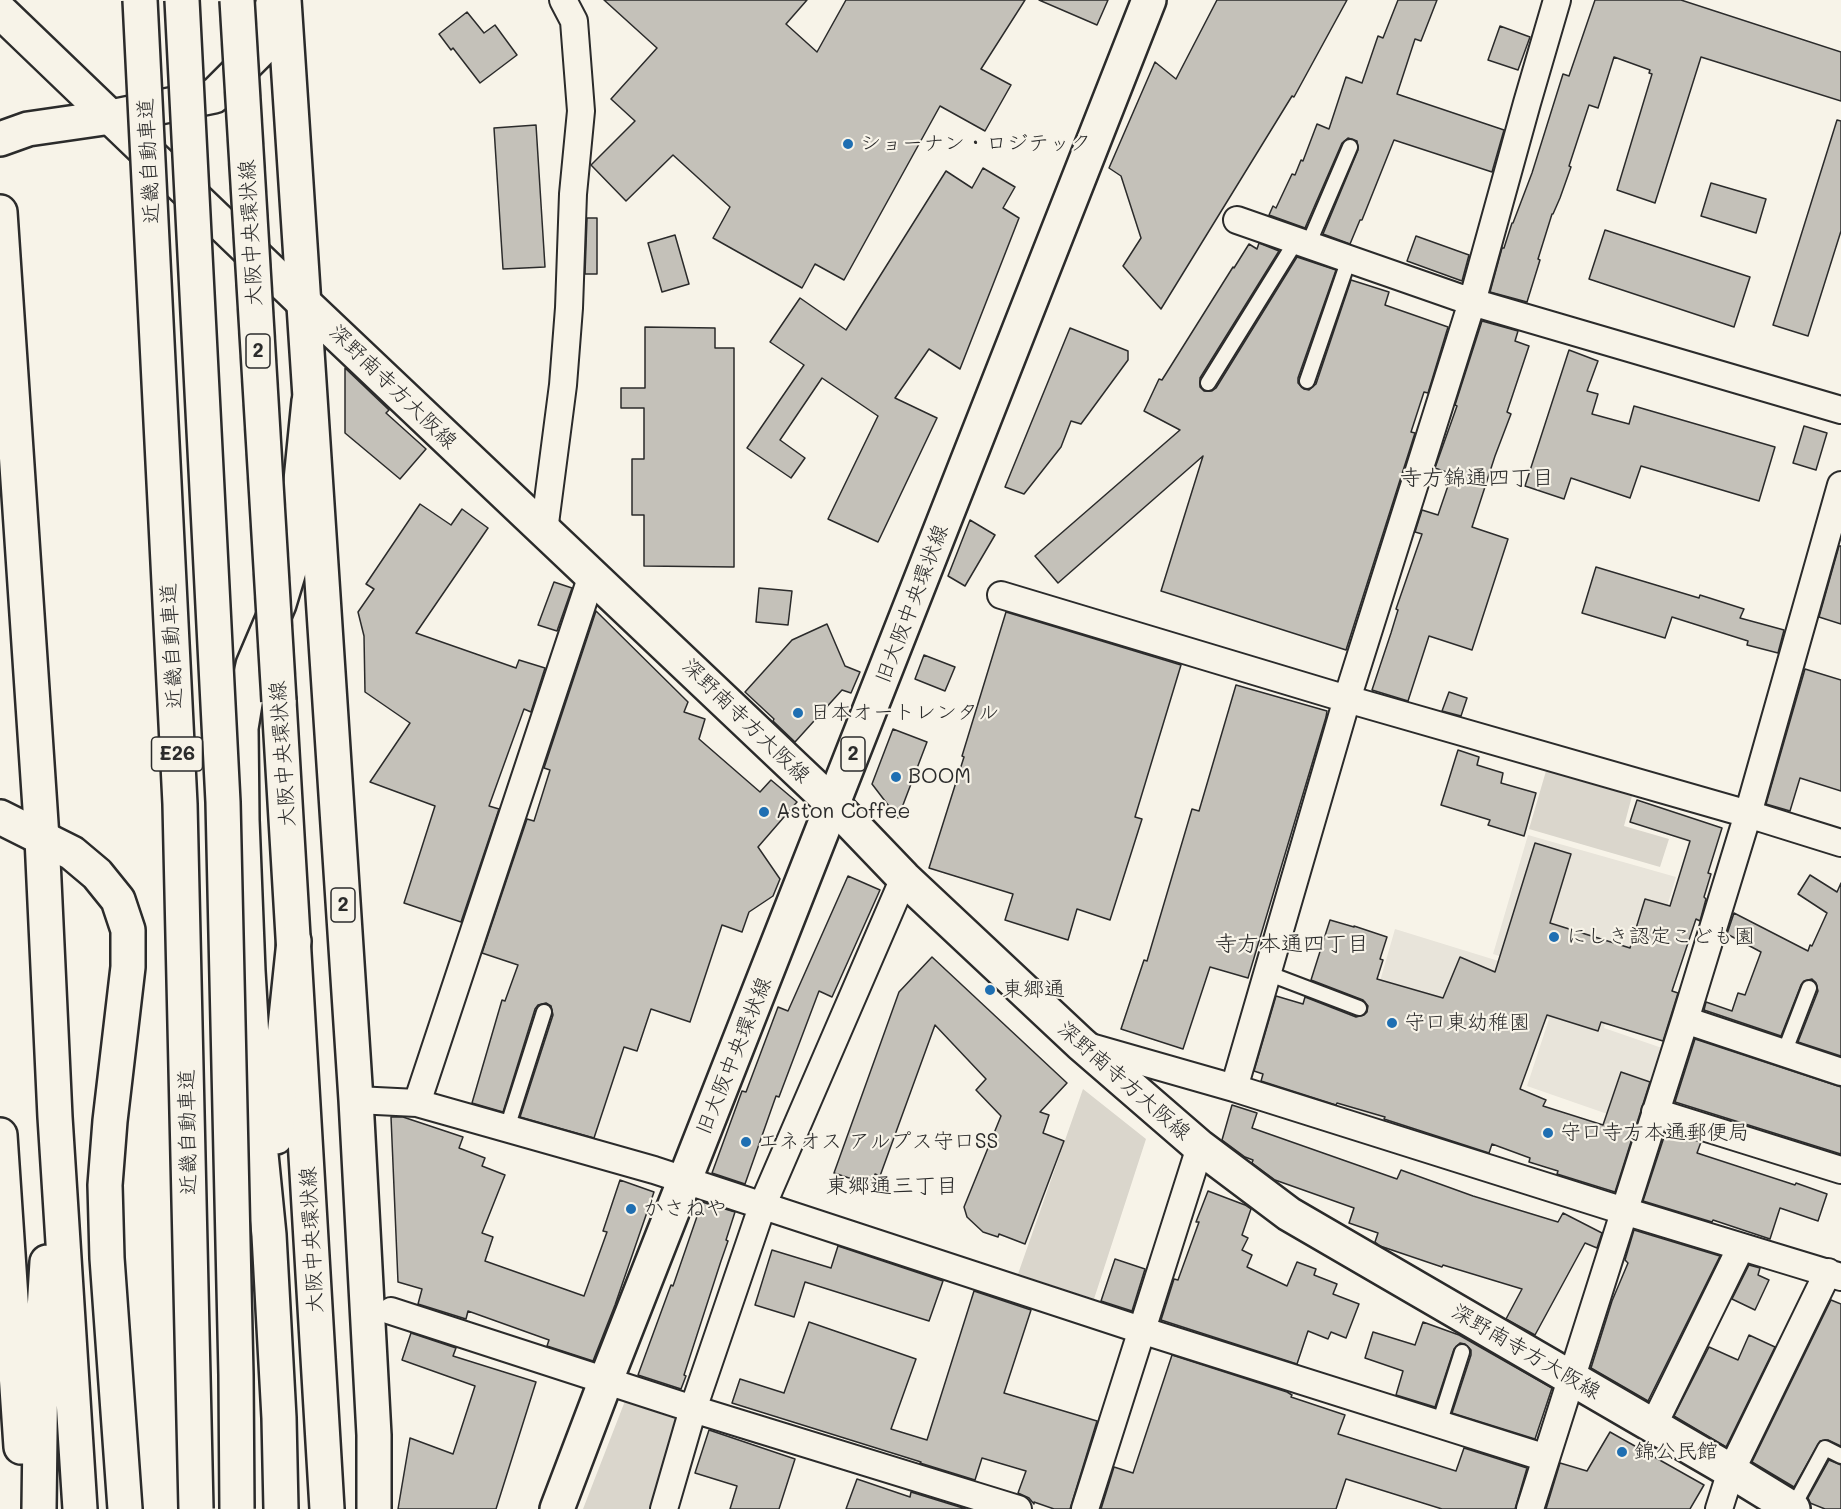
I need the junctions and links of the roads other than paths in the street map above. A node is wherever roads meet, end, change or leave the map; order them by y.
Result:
1 (140, 0) edge
2 (182, 0) edge
3 (237, 0) edge
4 (274, 0) edge
5 (284, 0) edge
6 (563, 0) edge
7 (1149, 0) edge
8 (1557, 0) edge
9 (0, 11) edge
10 (111, 117) junction
11 (0, 139) edge
12 (1350, 147) dead end
13 (0, 212) edge
14 (1237, 220) dead end
15 (1302, 243) junction
16 (1349, 259) junction
17 (302, 301) junction
18 (1472, 302) junction
19 (1307, 381) dead end
20 (1208, 383) dead end
21 (309, 401) junction
22 (1841, 410) edge
23 (1841, 485) edge
24 (544, 531) junction
25 (592, 575) junction
26 (1001, 595) dead end
27 (1347, 699) junction
28 (833, 804) junction
29 (1748, 813) junction
30 (0, 817) edge
31 (42, 838) junction
32 (1841, 843) edge
33 (904, 878) junction
34 (294, 941) junction
35 (1267, 973) junction
36 (1809, 987) dead end
37 (1359, 1008) dead end
38 (544, 1012) dead end
39 (1684, 1020) junction
40 (1081, 1044) junction
41 (1784, 1053) junction
42 (1841, 1072) edge
43 (1234, 1088) junction
44 (356, 1100) junction
45 (417, 1103) junction
46 (1655, 1112) junction
47 (55, 1117) junction
48 (507, 1128) junction
49 (0, 1135) edge
50 (1200, 1147) junction
51 (1841, 1170) edge
52 (684, 1180) junction
53 (1, 1194) edge
54 (763, 1204) junction
55 (1624, 1211) junction
56 (269, 1235) junction
57 (1741, 1247) junction
58 (1835, 1274) edge
59 (391, 1311) dead end
60 (1141, 1330) junction
61 (1462, 1352) dead end
62 (1571, 1379) junction
63 (606, 1380) junction
64 (693, 1409) junction
65 (1439, 1424) junction
66 (1653, 1426) junction
67 (1841, 1456) edge
68 (1546, 1458) junction
69 (1731, 1471) junction
70 (25, 1509) edge
71 (39, 1509) edge
72 (80, 1509) edge
73 (125, 1509) edge
74 (196, 1509) edge
75 (237, 1509) edge
76 (281, 1509) edge
77 (327, 1509) edge
78 (374, 1509) edge
79 (557, 1509) edge
80 (664, 1509) edge
81 (1018, 1509) edge
82 (1085, 1509) edge
83 (1530, 1509) edge
84 (1719, 1509) edge
85 (1793, 1509) edge

1 - 74 main road, 近畿自動車道 / E26, bridge
2 - 75 main road, 近畿自動車道 / E26, bridge
3 - 34 main road, 大阪中央環状線 / 2, bridge
4 - 10 main road
5 - 17 main road, 2
6 - 24 street
7 - 28 main road, 旧大阪中央環状線 / 2
8 - 18 street
9 - 10 main road, 深野南寺方大阪線
10 - 11 main road
10 - 17 main road, 深野南寺方大阪線
12 - 15 lane
13 - 31 main road
14 - 15 street
15 - 16 street
15 - 20 lane
16 - 18 street
16 - 19 lane
17 - 21 main road, 2
17 - 24 main road, 深野南寺方大阪線
18 - 22 street
18 - 27 street
21 - 44 main road, 2
21 - 56 main road, 2
23 - 29 street
24 - 25 main road, 深野南寺方大阪線
25 - 28 main road, 深野南寺方大阪線
25 - 45 street
26 - 27 street
27 - 29 street
27 - 35 street
28 - 33 main road, 深野南寺方大阪線
28 - 52 main road, 旧大阪中央環状線 / 2
29 - 32 street
29 - 39 street
30 - 31 main road
31 - 47 main road
31 - 73 main road
33 - 40 main road, 深野南寺方大阪線
33 - 54 street
34 - 56 main road, 2
34 - 77 main road, 大阪中央環状線 / 2
35 - 37 lane
35 - 43 street
36 - 41 lane
38 - 48 lane
39 - 41 street
39 - 46 street
40 - 43 street
40 - 50 main road, 深野南寺方大阪線
41 - 42 street
43 - 55 street
44 - 45 street
44 - 78 main road, 2
45 - 48 street
46 - 51 street
46 - 55 street
47 - 71 main road
47 - 72 main road
48 - 52 street
49 - 53 main road
50 - 60 street
50 - 62 main road, 深野南寺方大阪線
52 - 54 street
52 - 63 main road, 旧大阪中央環状線 / 2
53 - 70 main road
54 - 60 street
54 - 64 street
55 - 57 street
55 - 62 street
56 - 76 main road
57 - 58 street
57 - 66 street
58 - 69 street
59 - 63 street
60 - 65 street
60 - 82 street
61 - 65 lane
62 - 66 main road, 深野南寺方大阪線
62 - 68 street
63 - 64 street
63 - 79 main road, 旧大阪中央環状線 / 2
64 - 80 street
64 - 81 street
65 - 68 street
66 - 69 main road, 深野南寺方大阪線
67 - 85 lane
68 - 83 street
69 - 84 street
69 - 85 main road, 深野南寺方大阪線

